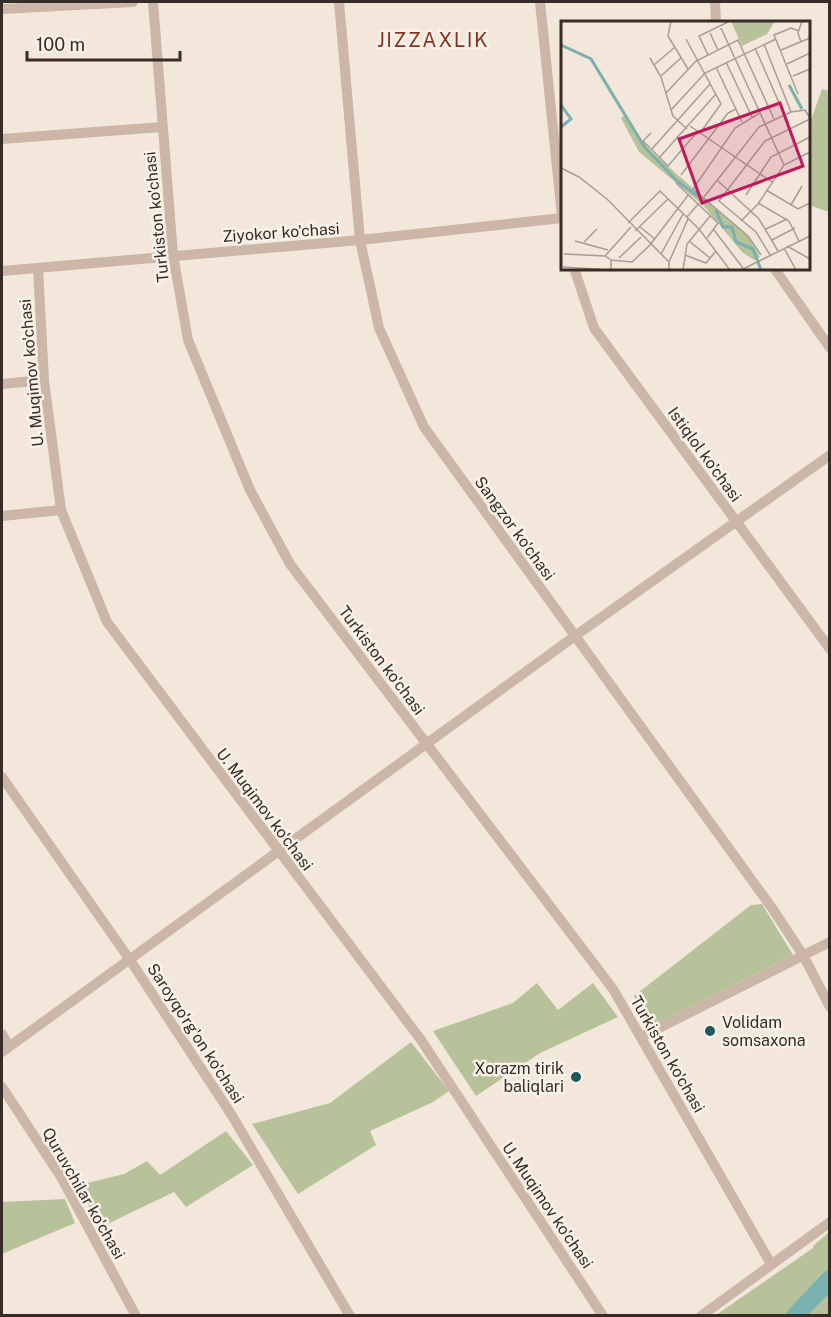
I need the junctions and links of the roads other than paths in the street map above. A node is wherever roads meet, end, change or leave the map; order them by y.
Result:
1 (134, 2) edge
2 (153, 2) edge
3 (339, 2) edge
4 (540, 2) edge
5 (714, 2) edge
6 (2, 9) edge
7 (717, 21) edge
8 (162, 127) junction
9 (2, 139) edge
10 (561, 207) edge
11 (561, 217) edge
12 (360, 240) junction
13 (173, 255) junction
14 (38, 268) junction
15 (574, 270) edge
16 (775, 270) edge
17 (2, 271) edge
18 (830, 348) edge
19 (44, 380) junction
20 (2, 384) edge
21 (830, 455) edge
22 (61, 510) junction
23 (2, 516) edge
24 (736, 522) junction
25 (575, 636) junction
26 (830, 649) edge
27 (427, 744) junction
28 (2, 777) edge
29 (278, 851) junction
30 (830, 942) edge
31 (803, 956) junction
32 (130, 960) junction
33 (830, 1007) edge
34 (2, 1034) edge
35 (641, 1037) junction
36 (5, 1049) edge
37 (2, 1087) edge
38 (830, 1222) edge
39 (771, 1264) junction
40 (136, 1316) edge
41 (350, 1316) edge
42 (603, 1316) edge
43 (700, 1316) edge

1 - 6 street
2 - 8 street, Turkiston ko'chasi
3 - 12 street, Sangzor ko'chasi
4 - 10 street
5 - 7 street
8 - 9 street
8 - 13 street, Turkiston ko'chasi
11 - 12 street, Ziyokor ko'chasi
12 - 13 street, Ziyokor ko'chasi
12 - 25 street, Sangzor ko'chasi
13 - 14 street, Ziyokor ko'chasi
13 - 27 street, Turkiston ko'chasi
14 - 17 street, Ziyokor ko'chasi
14 - 19 street, U. Muqimov ko'chasi
15 - 24 street, Istiqlol ko'chasi
16 - 18 street
19 - 20 street
19 - 22 street, U. Muqimov ko'chasi
21 - 24 street
22 - 23 street
22 - 29 street, U. Muqimov ko'chasi
24 - 25 street
24 - 26 street, Istiqlol ko'chasi
25 - 27 street
25 - 31 street, Sangzor ko'chasi
27 - 29 street
27 - 35 street, Turkiston ko'chasi
28 - 32 street, Saroyqo'rg'on ko'chasi
29 - 32 street
29 - 42 street, U. Muqimov ko'chasi
30 - 31 street
31 - 33 street, Sangzor ko'chasi
31 - 35 street
32 - 36 street
32 - 41 street, Saroyqo'rg'on ko'chasi
34 - 36 street
35 - 39 street, Turkiston ko'chasi
37 - 40 street, Quruvchilar ko'chasi
38 - 39 street
39 - 43 street

